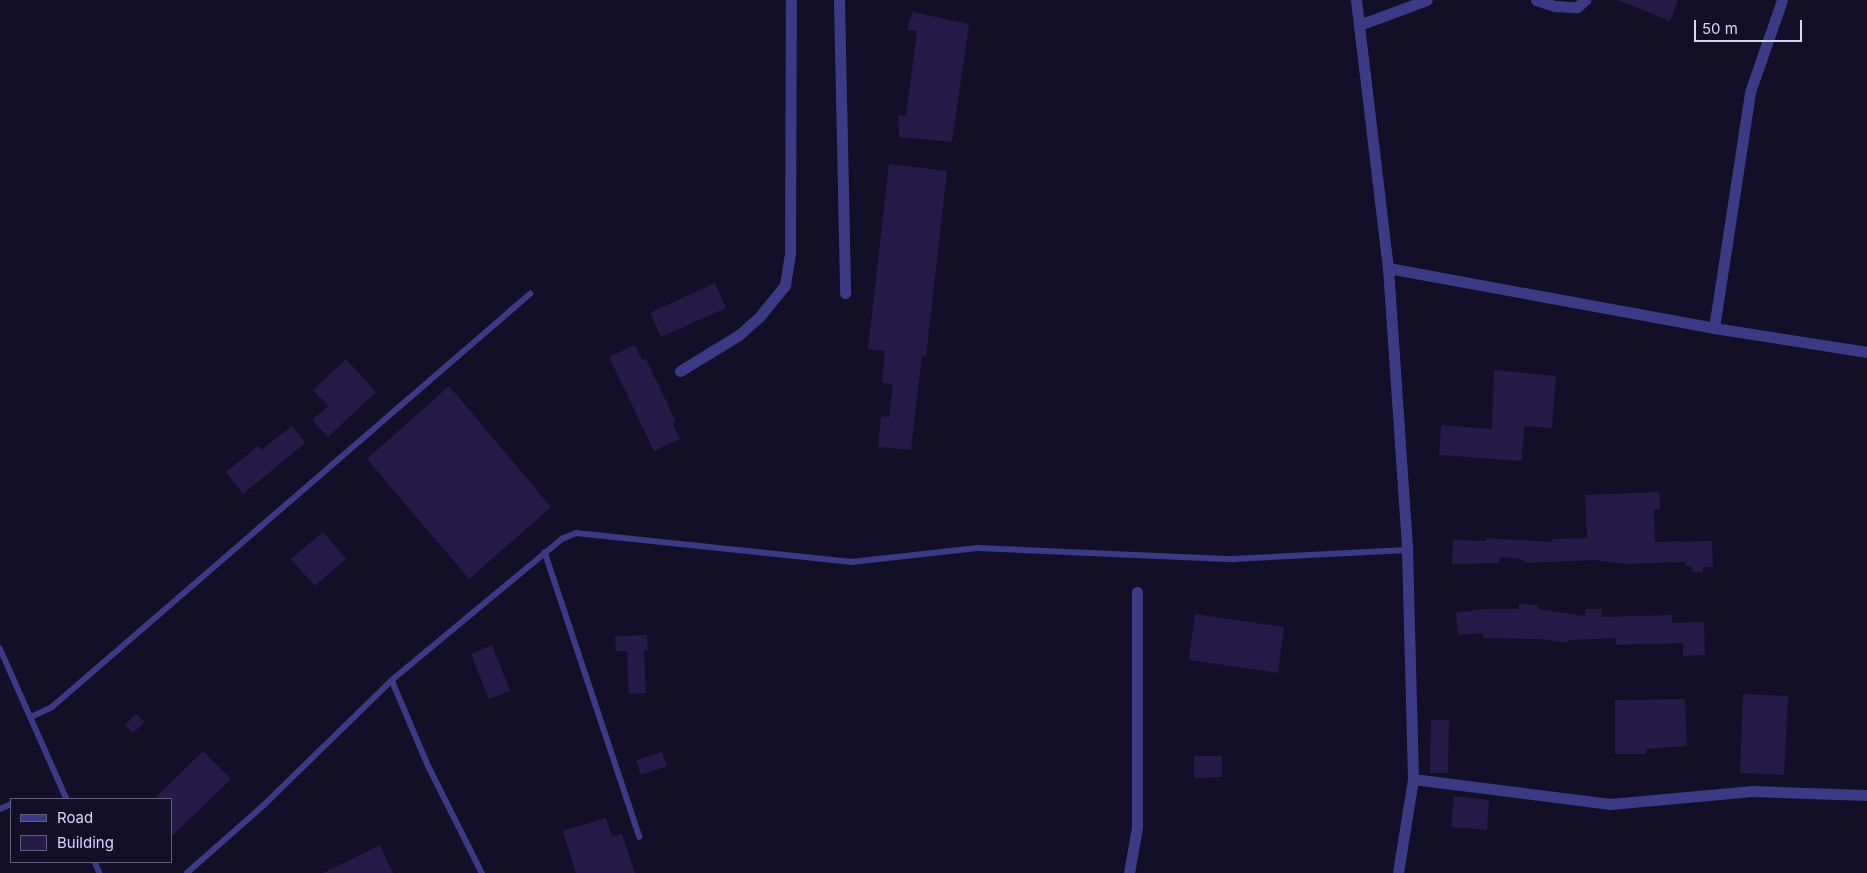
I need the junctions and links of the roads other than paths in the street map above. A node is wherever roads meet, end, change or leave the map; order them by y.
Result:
1 (791, 0) edge
2 (839, 0) edge
3 (1356, 0) edge
4 (1426, 0) edge
5 (1536, 0) edge
6 (1585, 0) edge
7 (1782, 0) edge
8 (1359, 25) junction
9 (1388, 268) junction
10 (845, 293) dead end
11 (530, 294) dead end
12 (1714, 328) junction
13 (1867, 352) edge
14 (680, 372) dead end
15 (1407, 550) junction
16 (545, 552) junction
17 (1137, 592) dead end
18 (0, 648) edge
19 (392, 680) junction
20 (31, 717) junction
21 (1413, 779) junction
22 (1867, 795) edge
23 (67, 798) edge
24 (640, 837) dead end
25 (187, 873) edge
26 (482, 873) edge
27 (1130, 873) edge
28 (1398, 873) edge

1 - 14 street
2 - 10 street
3 - 8 street
4 - 8 street
5 - 6 street
7 - 12 street
8 - 9 street
9 - 12 street
9 - 15 street
11 - 20 lane
12 - 13 street
15 - 16 lane
15 - 21 street
16 - 19 lane
16 - 24 lane
17 - 27 street
18 - 20 lane
19 - 25 lane
19 - 26 lane
20 - 23 lane
21 - 22 street
21 - 28 street

